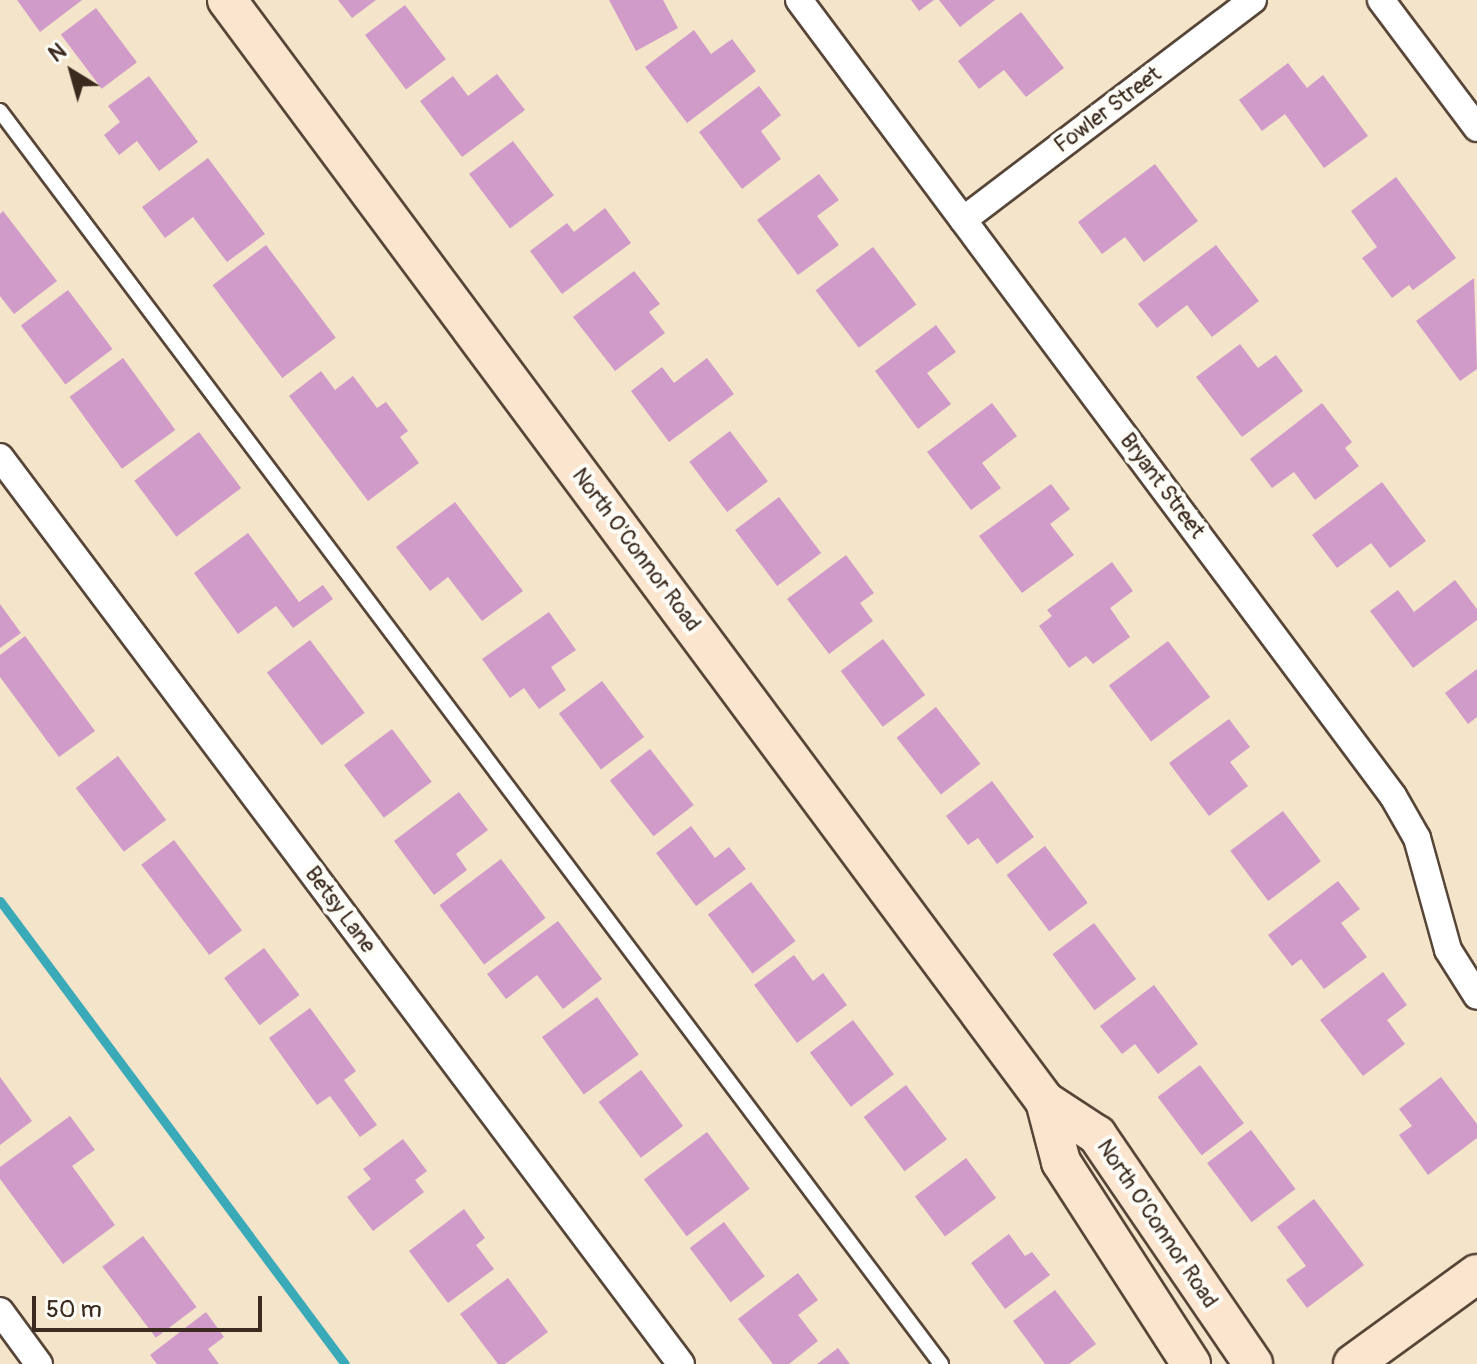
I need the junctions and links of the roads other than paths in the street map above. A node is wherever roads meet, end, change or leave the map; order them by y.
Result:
1 (227, 0) edge
2 (799, 0) edge
3 (1253, 0) edge
4 (1381, 0) edge
5 (0, 111) edge
6 (1477, 128) edge
7 (963, 220) junction
8 (0, 457) edge
9 (1477, 996) edge
10 (1045, 1101) junction
11 (1477, 1274) edge
12 (0, 1311) edge
13 (1385, 1350) edge
14 (39, 1364) edge
15 (681, 1364) edge
16 (941, 1364) edge
17 (1191, 1364) edge
18 (1253, 1364) edge
19 (1353, 1364) edge

1 - 10 main road, North O'Connor Road
2 - 7 street, Bryant Street
3 - 7 street, Fowler Street
4 - 6 street
5 - 16 lane
7 - 9 street, Bryant Street
8 - 15 street, Betsy Lane
10 - 17 main road, North O'Connor Road
10 - 18 main road, North O'Connor Road
11 - 13 main road
12 - 14 street
13 - 19 main road

